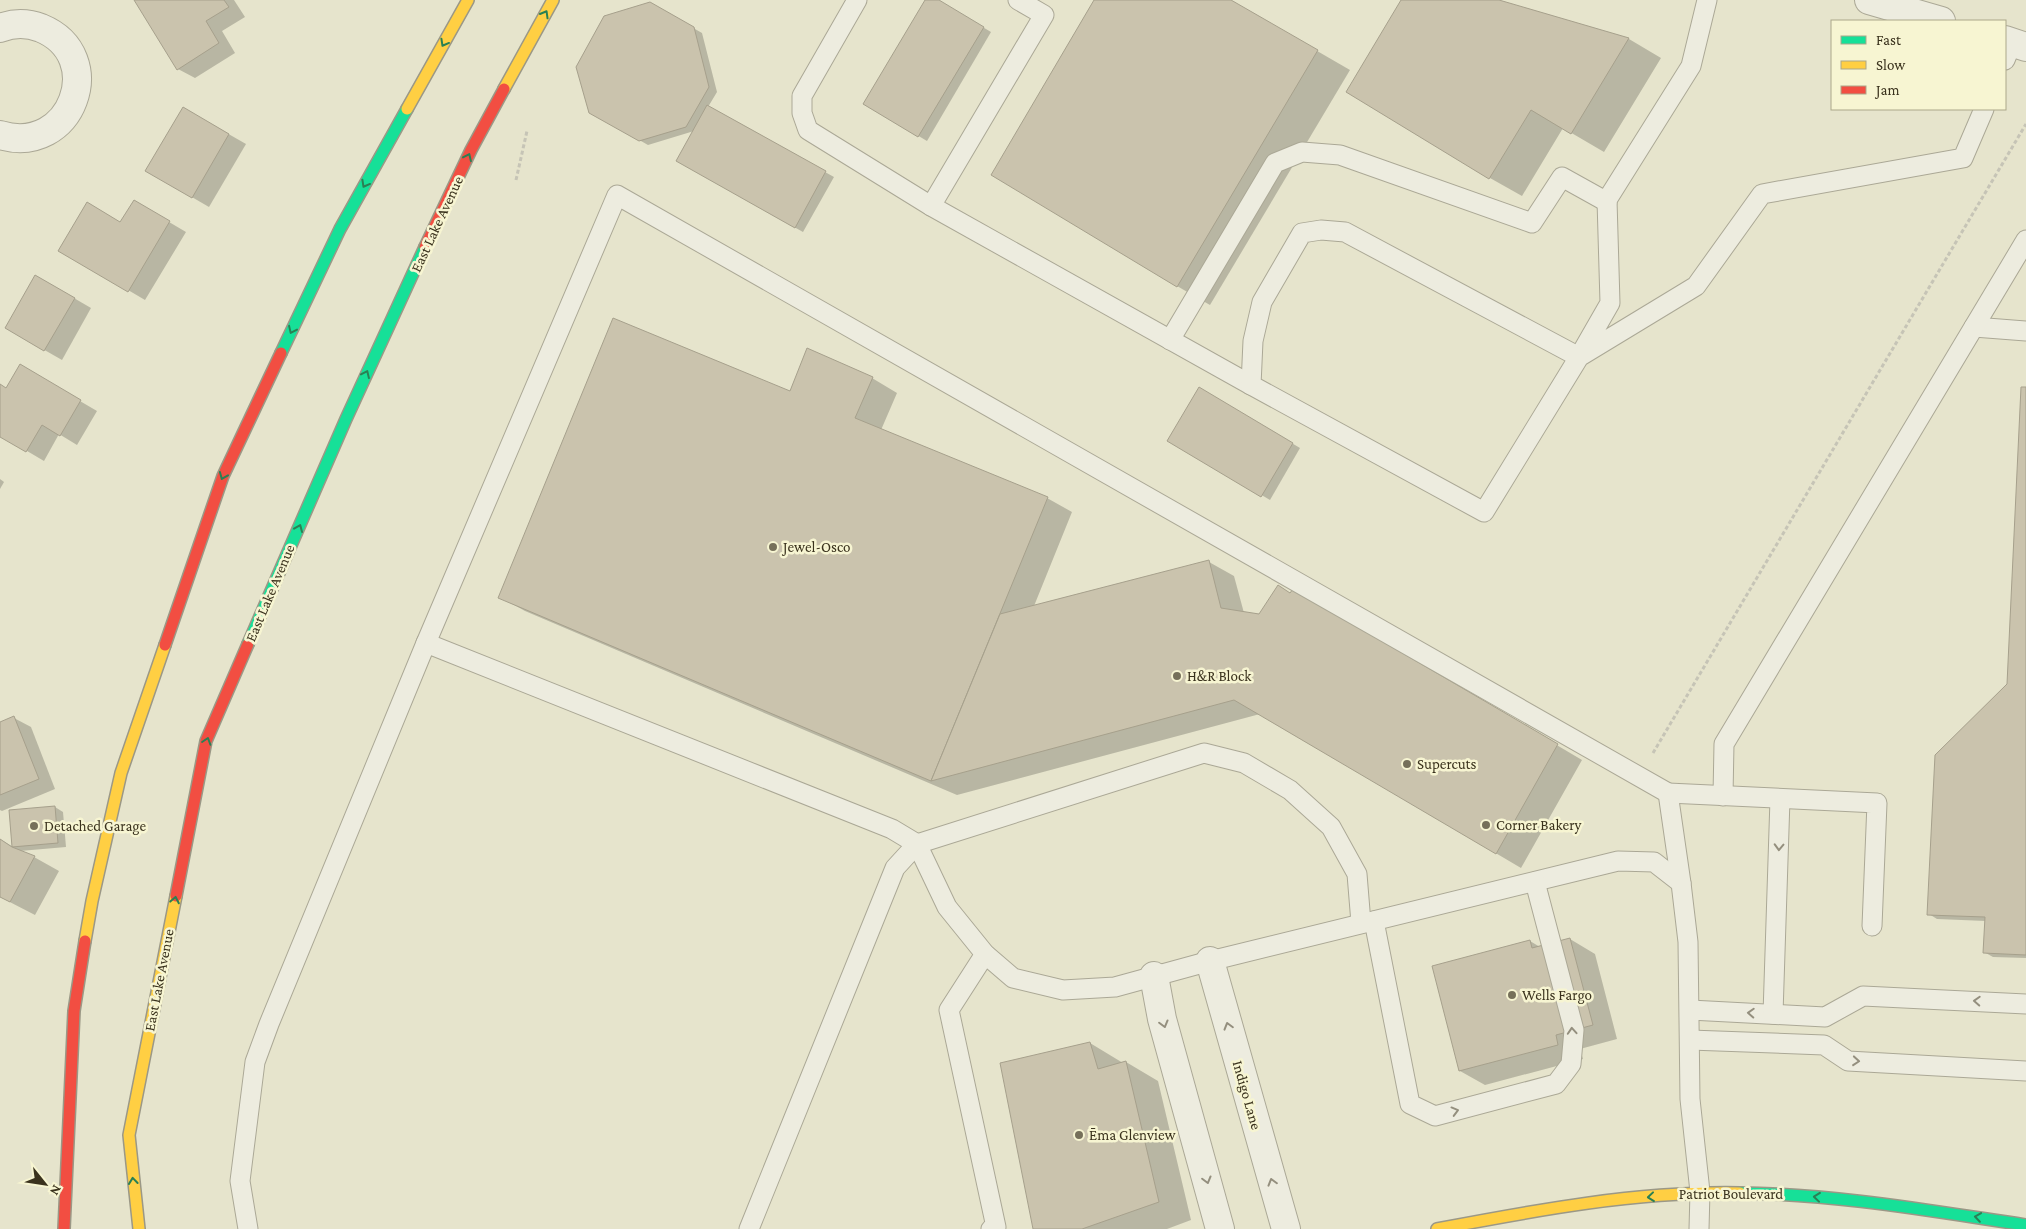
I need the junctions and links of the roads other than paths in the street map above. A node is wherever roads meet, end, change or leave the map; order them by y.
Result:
1 (468, 0) edge
2 (553, 0) edge
3 (857, 0) edge
4 (1018, 0) edge
5 (1706, 0) edge
6 (1869, 0) edge
7 (1938, 20) edge
8 (0, 28) edge
9 (1984, 110) edge
10 (0, 135) edge
11 (1607, 202) junction
12 (931, 206) junction
13 (2026, 240) edge
14 (1974, 327) junction
15 (2026, 331) edge
16 (1170, 340) junction
17 (1579, 357) junction
18 (1251, 385) junction
19 (426, 644) junction
20 (1668, 793) junction
21 (1723, 796) junction
22 (1780, 798) junction
23 (917, 844) junction
24 (1535, 882) junction
25 (1681, 883) junction
26 (1368, 922) junction
27 (1872, 926) dead end
28 (985, 954) junction
29 (1210, 961) junction
30 (1154, 976) junction
31 (2026, 1004) edge
32 (1690, 1010) junction
33 (1773, 1014) junction
34 (1824, 1017) junction
35 (1690, 1040) junction
36 (1824, 1045) junction
37 (2026, 1071) edge
38 (1700, 1192) junction
39 (2026, 1225) edge
40 (64, 1229) edge
41 (139, 1229) edge
42 (248, 1229) edge
43 (748, 1229) edge
44 (991, 1229) edge
45 (1220, 1229) edge
46 (1286, 1229) edge
47 (1437, 1229) edge
48 (1699, 1229) edge

1 -> 40 main road
41 -> 2 main road, East Lake Avenue
3 - 12 lane
4 - 12 lane
5 - 11 lane
6 - 7 street
8 - 10 street
9 - 17 lane
11 - 16 lane
11 - 17 lane
12 - 16 lane
13 - 14 lane
14 - 15 lane
14 - 21 lane
16 - 18 lane
17 - 18 lane
17 - 18 lane
19 - 20 lane
19 - 23 lane
19 - 42 lane
20 - 21 lane
20 - 25 lane
21 - 22 lane
22 - 27 lane
22 -> 33 lane
23 - 26 lane
23 - 28 lane
23 - 43 lane
24 - 25 lane
24 - 26 lane
26 -> 24 lane
25 - 32 lane
26 - 29 lane
28 - 30 lane
28 - 44 lane
29 - 30 lane
46 -> 29 street, Indigo Lane
30 -> 45 street
31 -> 34 lane
33 -> 32 lane
32 - 35 lane
33 - 34 lane
34 - 36 lane
35 - 36 lane
35 - 38 lane
36 -> 37 lane
39 -> 38 main road, Patriot Boulevard
38 -> 47 main road, Patriot Boulevard
38 - 48 lane

